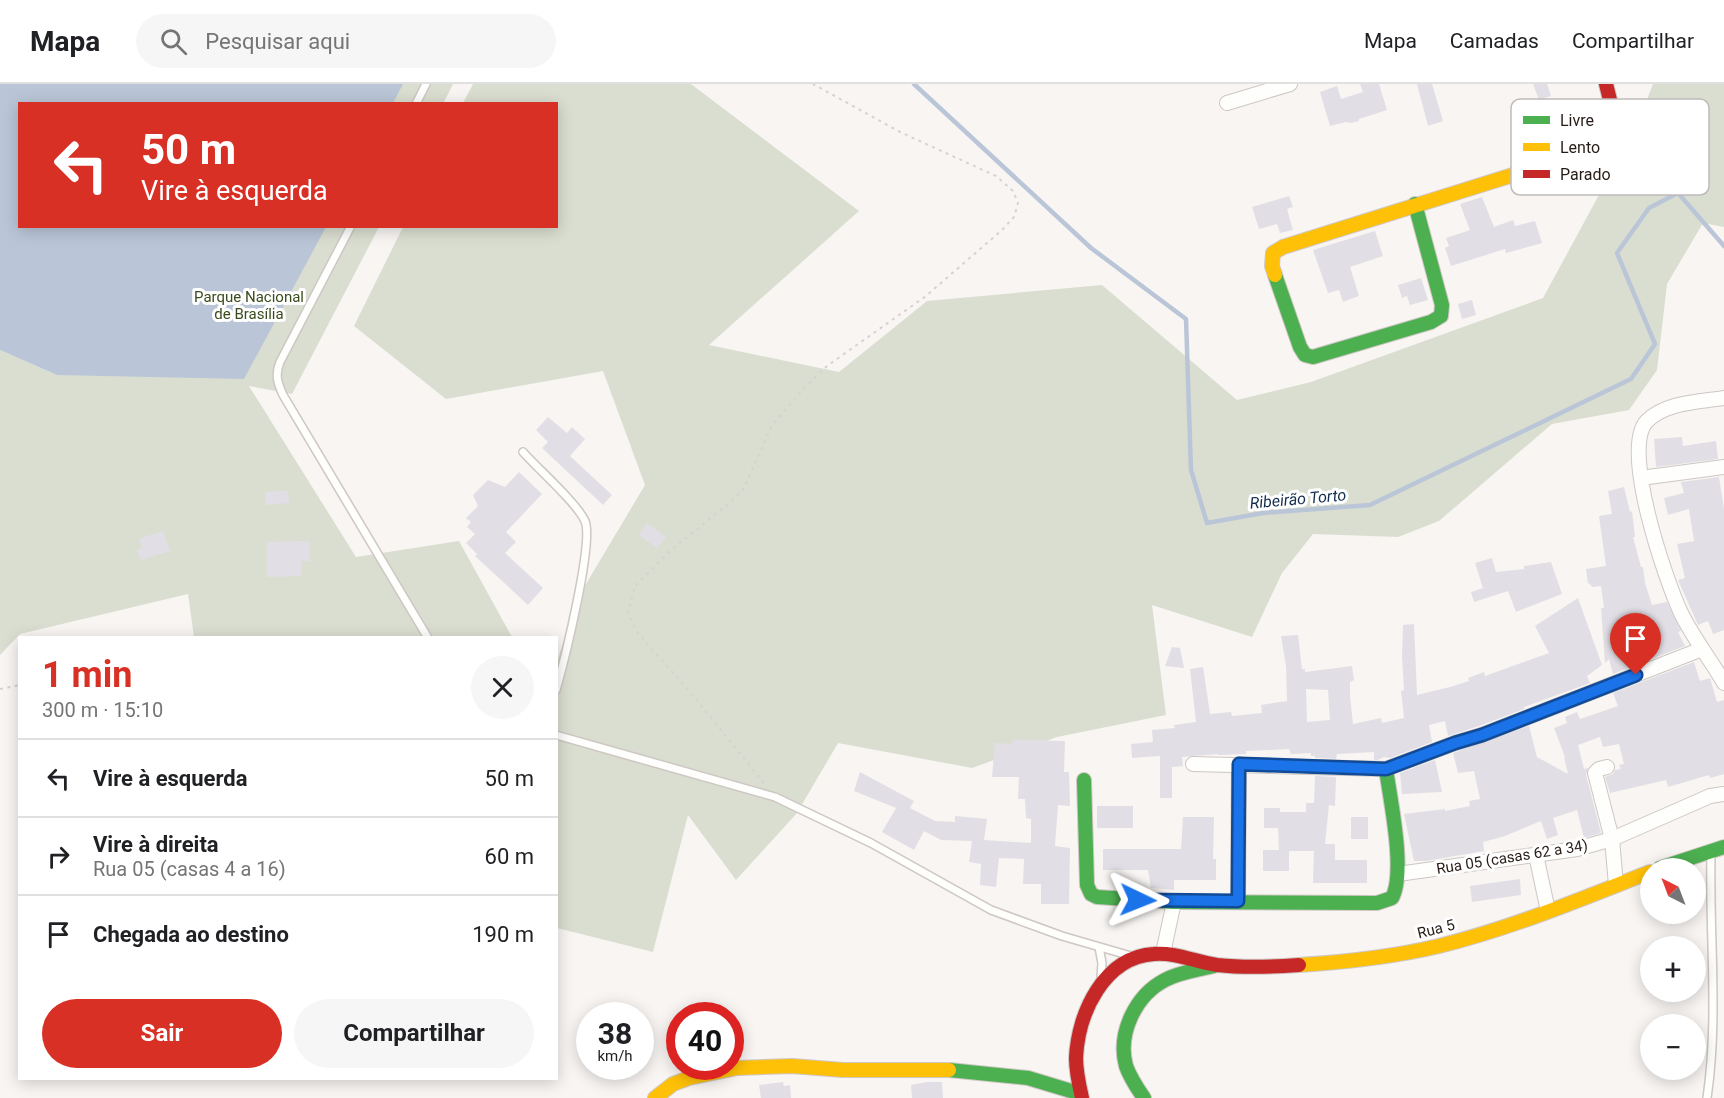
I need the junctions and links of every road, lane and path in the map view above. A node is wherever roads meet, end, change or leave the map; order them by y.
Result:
1 (426, 84) edge
2 (813, 84) edge
3 (1290, 84) edge
4 (1606, 84) edge
5 (1610, 99) edge
6 (417, 102) edge
7 (1227, 103) dead end
8 (1511, 175) edge
9 (1415, 204) junction
10 (350, 228) edge
11 (1724, 398) edge
12 (523, 452) dead end
13 (1724, 467) edge
14 (1641, 478) junction
15 (427, 636) edge
16 (1702, 649) junction
17 (558, 681) edge
18 (1724, 683) edge
19 (18, 685) edge
20 (0, 689) edge
21 (558, 736) edge
22 (1193, 764) dead end
23 (1239, 764) junction
24 (1607, 767) dead end
25 (1386, 769) junction
26 (1084, 780) dead end
27 (1724, 794) edge
28 (775, 797) junction
29 (1612, 839) junction
30 (1718, 849) edge
31 (1536, 855) junction
32 (1691, 858) edge
33 (1398, 874) junction
34 (1640, 876) edge
35 (1616, 885) junction
36 (1238, 901) junction
37 (1174, 902) junction
38 (1548, 910) junction
39 (1099, 947) junction
40 (1163, 953) junction
41 (1137, 957) junction
42 (1219, 965) junction
43 (1163, 981) junction
44 (1098, 991) junction
45 (1082, 1096) edge
46 (655, 1098) edge
47 (1144, 1098) edge
48 (1707, 1098) edge

1 - 6 lane
2 - 28 path
3 - 7 street
4 - 5 street
8 - 9 street
9 - 9 street
10 - 15 lane
11 - 14 street
12 - 17 lane
13 - 14 street
14 - 16 street
16 - 18 street
16 - 25 street
19 - 20 path
21 - 28 lane
22 - 23 street
23 - 25 street
23 - 36 street
24 - 29 street
25 - 33 street
26 - 37 street
27 - 29 street, Rua 05 (casas 62 a 34)
28 - 39 lane
29 - 31 street, Rua 05 (casas 62 a 34)
29 - 35 street
30 - 32 street
30 - 48 lane
31 - 33 street, Rua 05 (casas 62 a 34)
31 - 38 street
33 - 36 street
34 - 35 street, Rua 5
35 - 38 street, Rua 5
36 - 37 street
37 - 40 street
38 - 42 street, Rua 5
39 - 41 lane
39 - 44 lane
40 - 41 street
40 - 42 street
40 - 43 street
41 - 44 street
42 - 43 street
43 - 47 street
44 - 45 street
45 - 46 street

